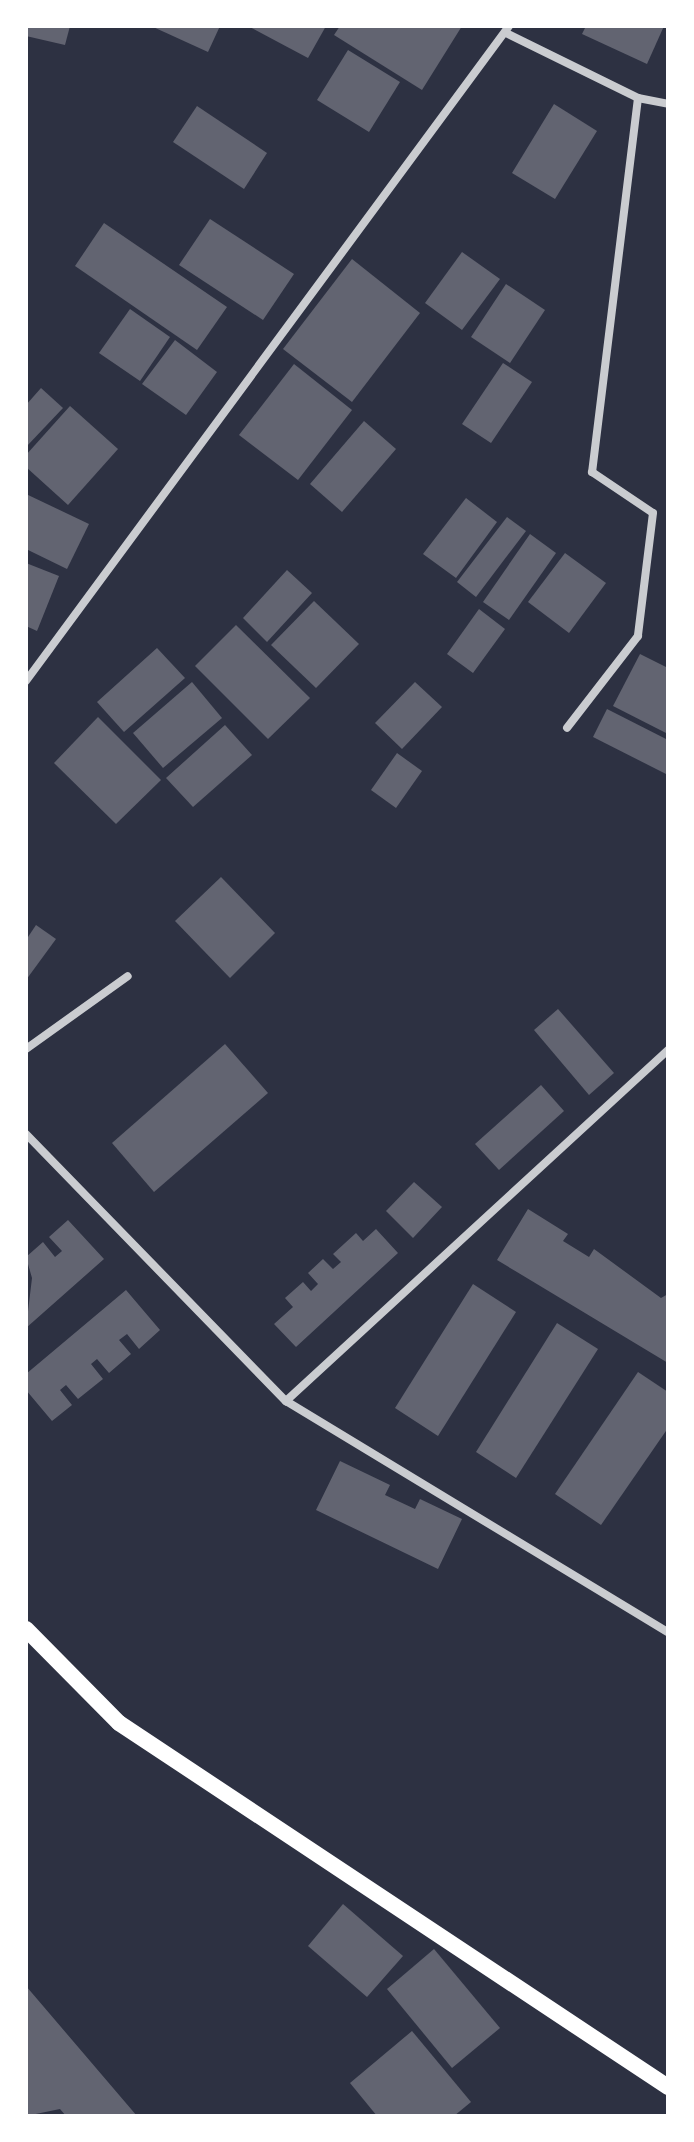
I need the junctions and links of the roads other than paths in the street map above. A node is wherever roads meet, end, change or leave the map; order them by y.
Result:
1 (508, 30) edge
2 (638, 98) junction
3 (668, 104) edge
4 (26, 681) edge
5 (567, 728) dead end
6 (128, 976) dead end
7 (26, 1049) edge
8 (668, 1050) edge
9 (26, 1134) edge
10 (286, 1401) junction
11 (26, 1629) edge
12 (668, 1632) edge
13 (668, 2087) edge

1 - 2 street
1 - 4 street
2 - 3 street
2 - 5 street
6 - 7 street
8 - 10 street
9 - 10 street
10 - 12 street
11 - 13 main road

